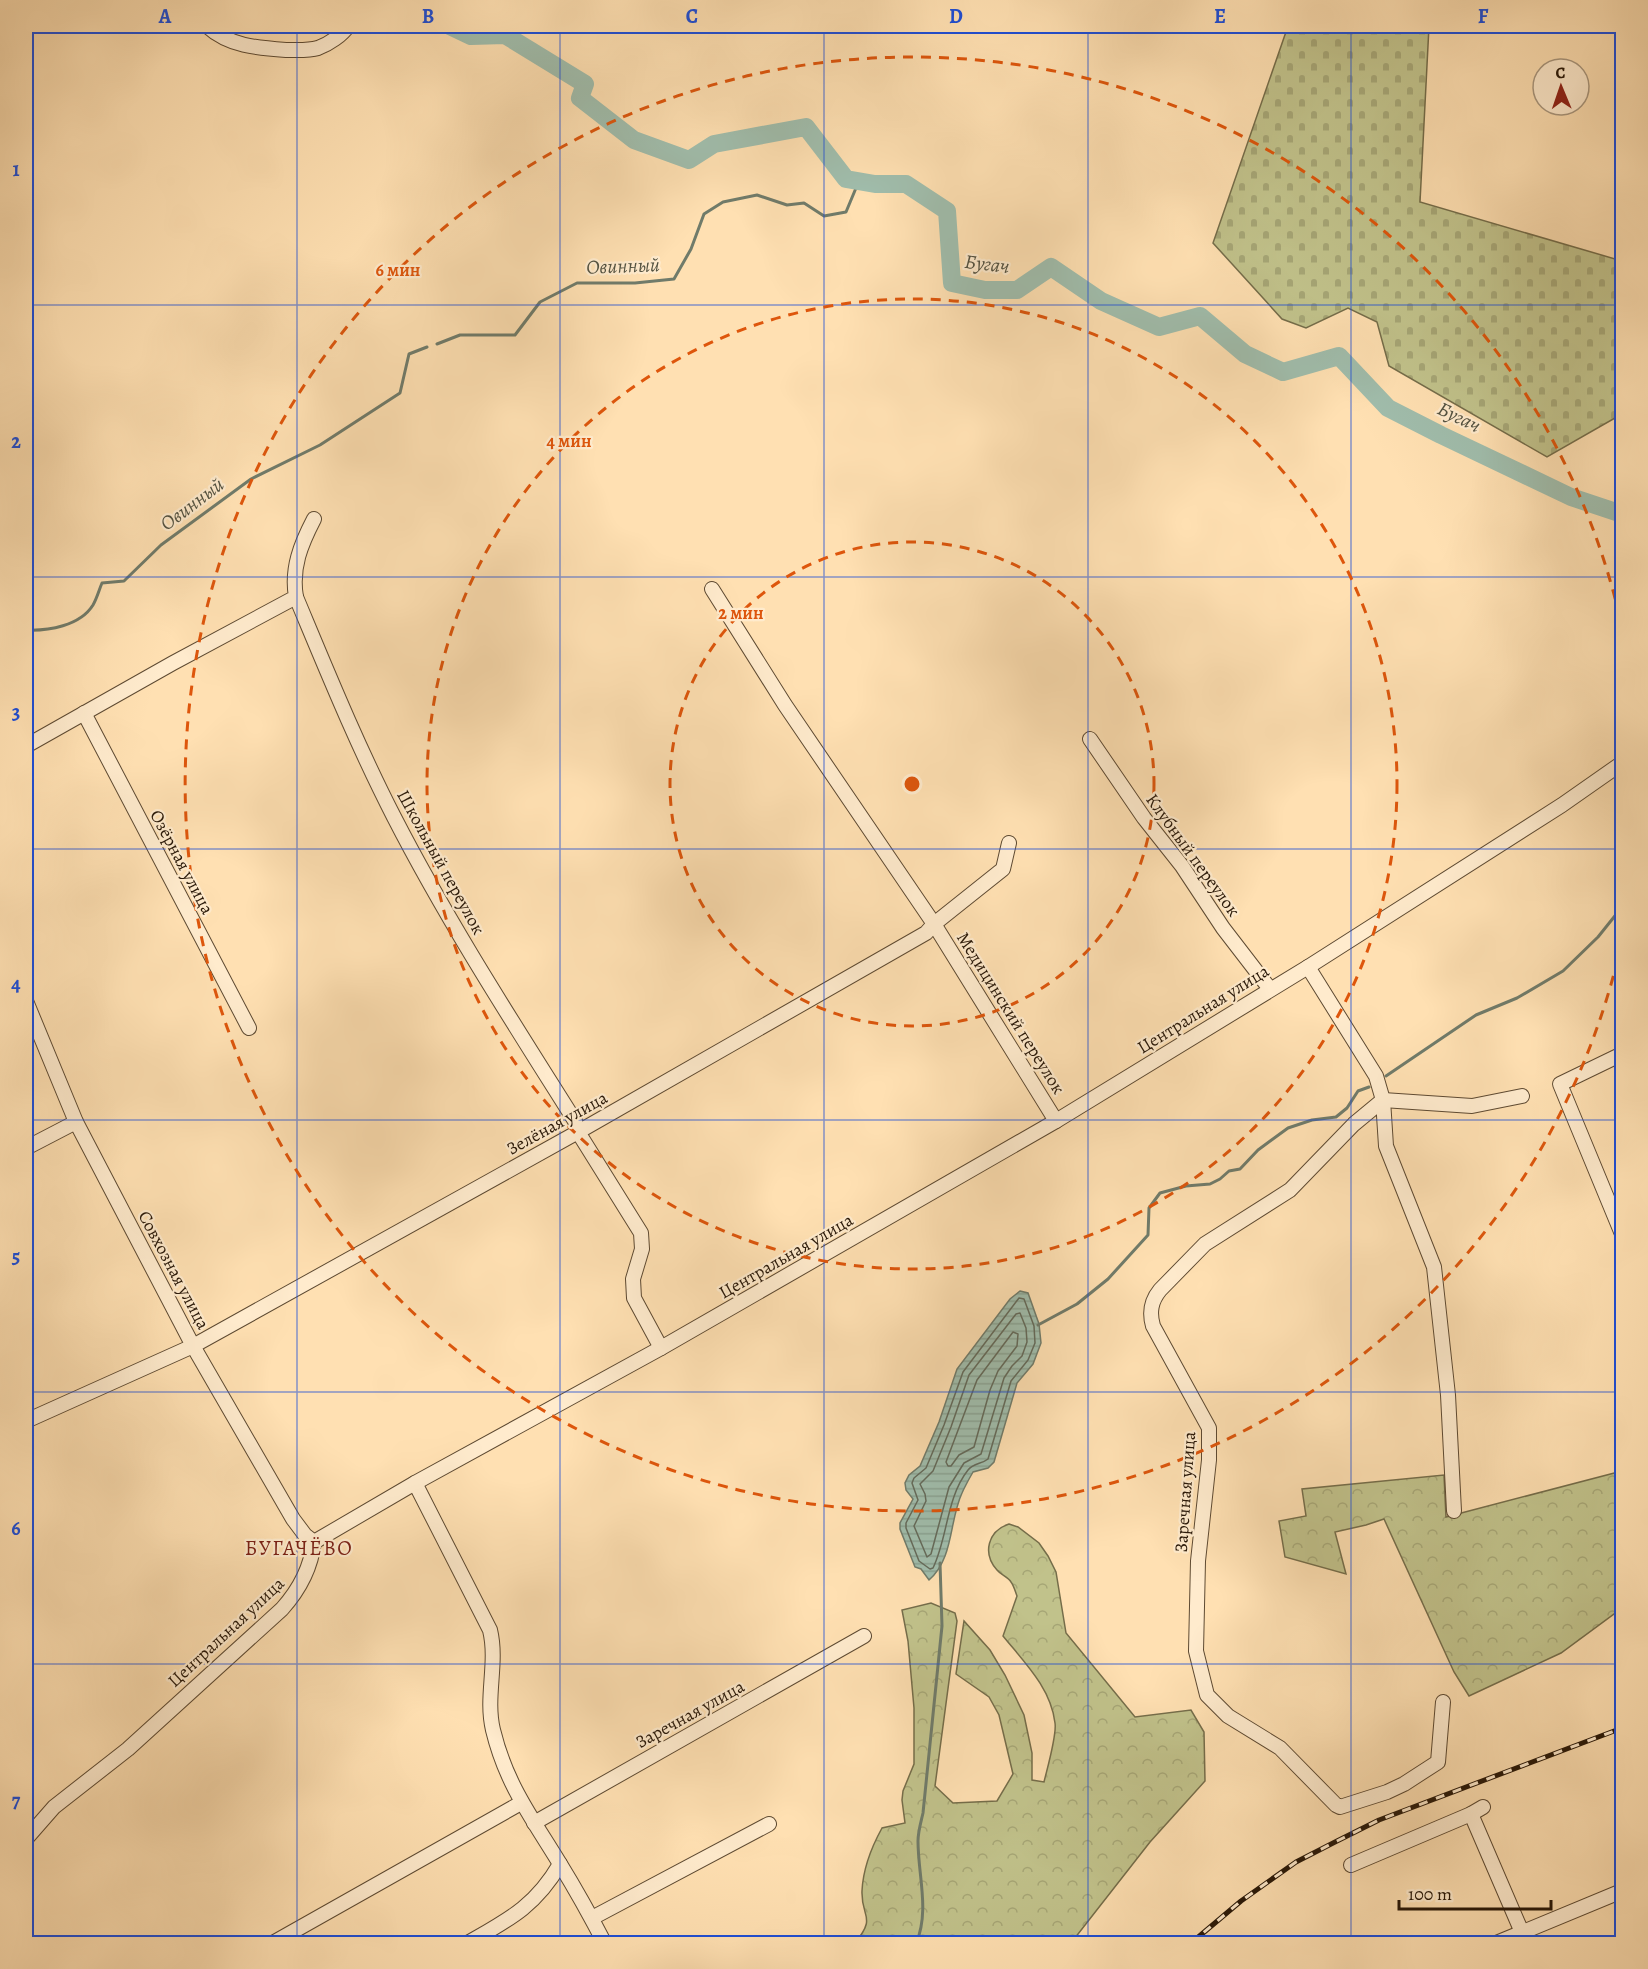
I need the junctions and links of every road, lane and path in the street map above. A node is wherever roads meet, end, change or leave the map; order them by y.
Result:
1 (207, 26) edge
2 (348, 26) edge
3 (314, 519) dead end
4 (712, 589) dead end
5 (296, 597) junction
6 (84, 713) junction
7 (1090, 739) dead end
8 (26, 746) edge
9 (1623, 763) edge
10 (1009, 843) dead end
11 (934, 924) junction
12 (1308, 967) junction
13 (1270, 989) junction
14 (26, 1000) edge
15 (249, 1028) dead end
16 (1623, 1054) edge
17 (1522, 1096) dead end
18 (1383, 1100) junction
19 (1056, 1121) junction
20 (76, 1122) junction
21 (578, 1132) junction
22 (26, 1148) edge
23 (1623, 1234) edge
24 (193, 1346) junction
25 (660, 1348) junction
26 (26, 1421) edge
27 (415, 1483) junction
28 (1454, 1511) dead end
29 (314, 1542) junction
30 (864, 1636) dead end
31 (1443, 1702) dead end
32 (521, 1803) junction
33 (534, 1822) junction
34 (769, 1824) dead end
35 (26, 1839) edge
36 (560, 1864) junction
37 (1351, 1865) dead end
38 (1623, 1891) edge
39 (592, 1918) junction
40 (1525, 1937) edge
41 (271, 1944) edge
42 (466, 1944) edge
43 (605, 1944) edge
44 (1494, 1944) edge

1 - 2 street
3 - 5 street
4 - 11 street, Медицинский переулок
5 - 6 street
5 - 21 street, Школьный переулок
6 - 8 street
6 - 15 street, Озёрная улица
7 - 13 street, Клубный переулок
9 - 12 street, Центральная улица
10 - 11 street, Зелёная улица
11 - 19 street, Медицинский переулок
11 - 21 street, Зелёная улица
12 - 13 street, Центральная улица
12 - 18 street
13 - 19 street, Центральная улица
14 - 20 street, Совхозная улица
16 - 23 street
17 - 18 street
18 - 28 street
18 - 31 street, Заречная улица
19 - 25 street, Центральная улица
20 - 22 street
20 - 24 street, Совхозная улица
21 - 24 street, Зелёная улица
21 - 25 street, Школьный переулок
24 - 26 street, Зелёная улица
24 - 29 street, Совхозная улица
25 - 27 street, Центральная улица
27 - 29 street, Центральная улица
27 - 32 street
29 - 35 street, Центральная улица
30 - 33 street, Заречная улица
32 - 33 street
32 - 41 street
33 - 36 street
34 - 39 street
36 - 39 street
36 - 42 street
37 - 40 street
38 - 40 street
39 - 43 street
40 - 44 street

